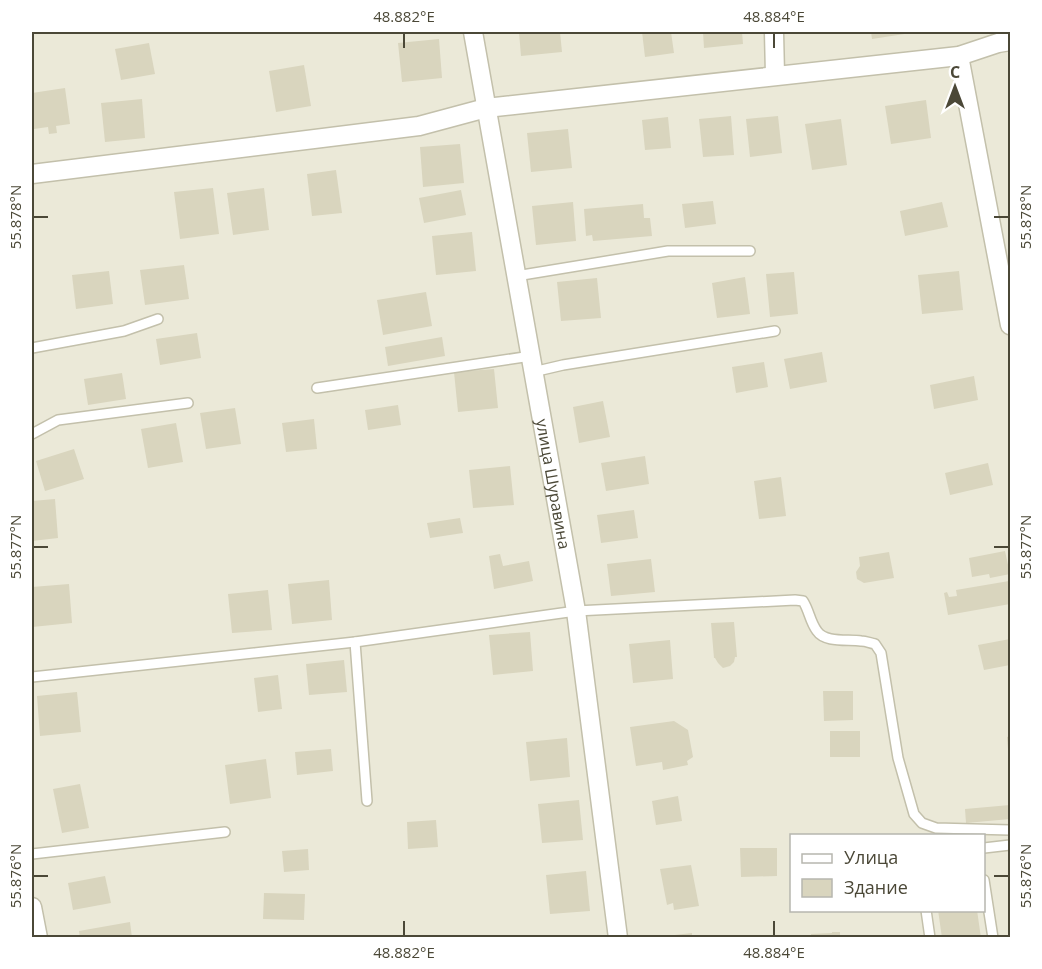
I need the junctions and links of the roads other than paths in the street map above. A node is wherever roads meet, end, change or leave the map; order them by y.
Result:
1 (473, 32) edge
2 (774, 32) edge
3 (1002, 39) edge
4 (959, 56) junction
5 (775, 75) junction
6 (486, 108) junction
7 (32, 174) edge
8 (750, 251) dead end
9 (516, 276) junction
10 (158, 320) dead end
11 (1011, 325) edge
12 (775, 331) dead end
13 (32, 348) edge
14 (532, 364) junction
15 (317, 388) dead end
16 (188, 403) dead end
17 (32, 434) edge
18 (576, 611) junction
19 (355, 642) junction
20 (32, 677) edge
21 (367, 801) dead end
22 (922, 823) junction
23 (1011, 830) edge
24 (225, 832) dead end
25 (922, 834) edge
26 (1011, 845) edge
27 (985, 849) edge
28 (32, 854) edge
29 (985, 886) edge
30 (32, 908) edge
31 (926, 912) edge
32 (38, 938) edge
33 (618, 938) edge
34 (930, 938) edge
35 (993, 938) edge

1 - 6 street, улица Шуравина
2 - 5 street
3 - 4 street
4 - 5 street
4 - 11 street
5 - 6 street
6 - 7 street
6 - 9 street, улица Шуравина
8 - 9 lane
9 - 14 street, улица Шуравина
10 - 13 lane
12 - 14 lane
14 - 15 lane
14 - 18 street, улица Шуравина
16 - 17 lane
18 - 19 lane
18 - 22 lane
18 - 33 street, улица Шуравина
19 - 20 lane
19 - 21 lane
22 - 23 lane
22 - 25 lane
24 - 28 lane
26 - 27 lane
29 - 35 lane
30 - 32 street
31 - 34 lane

